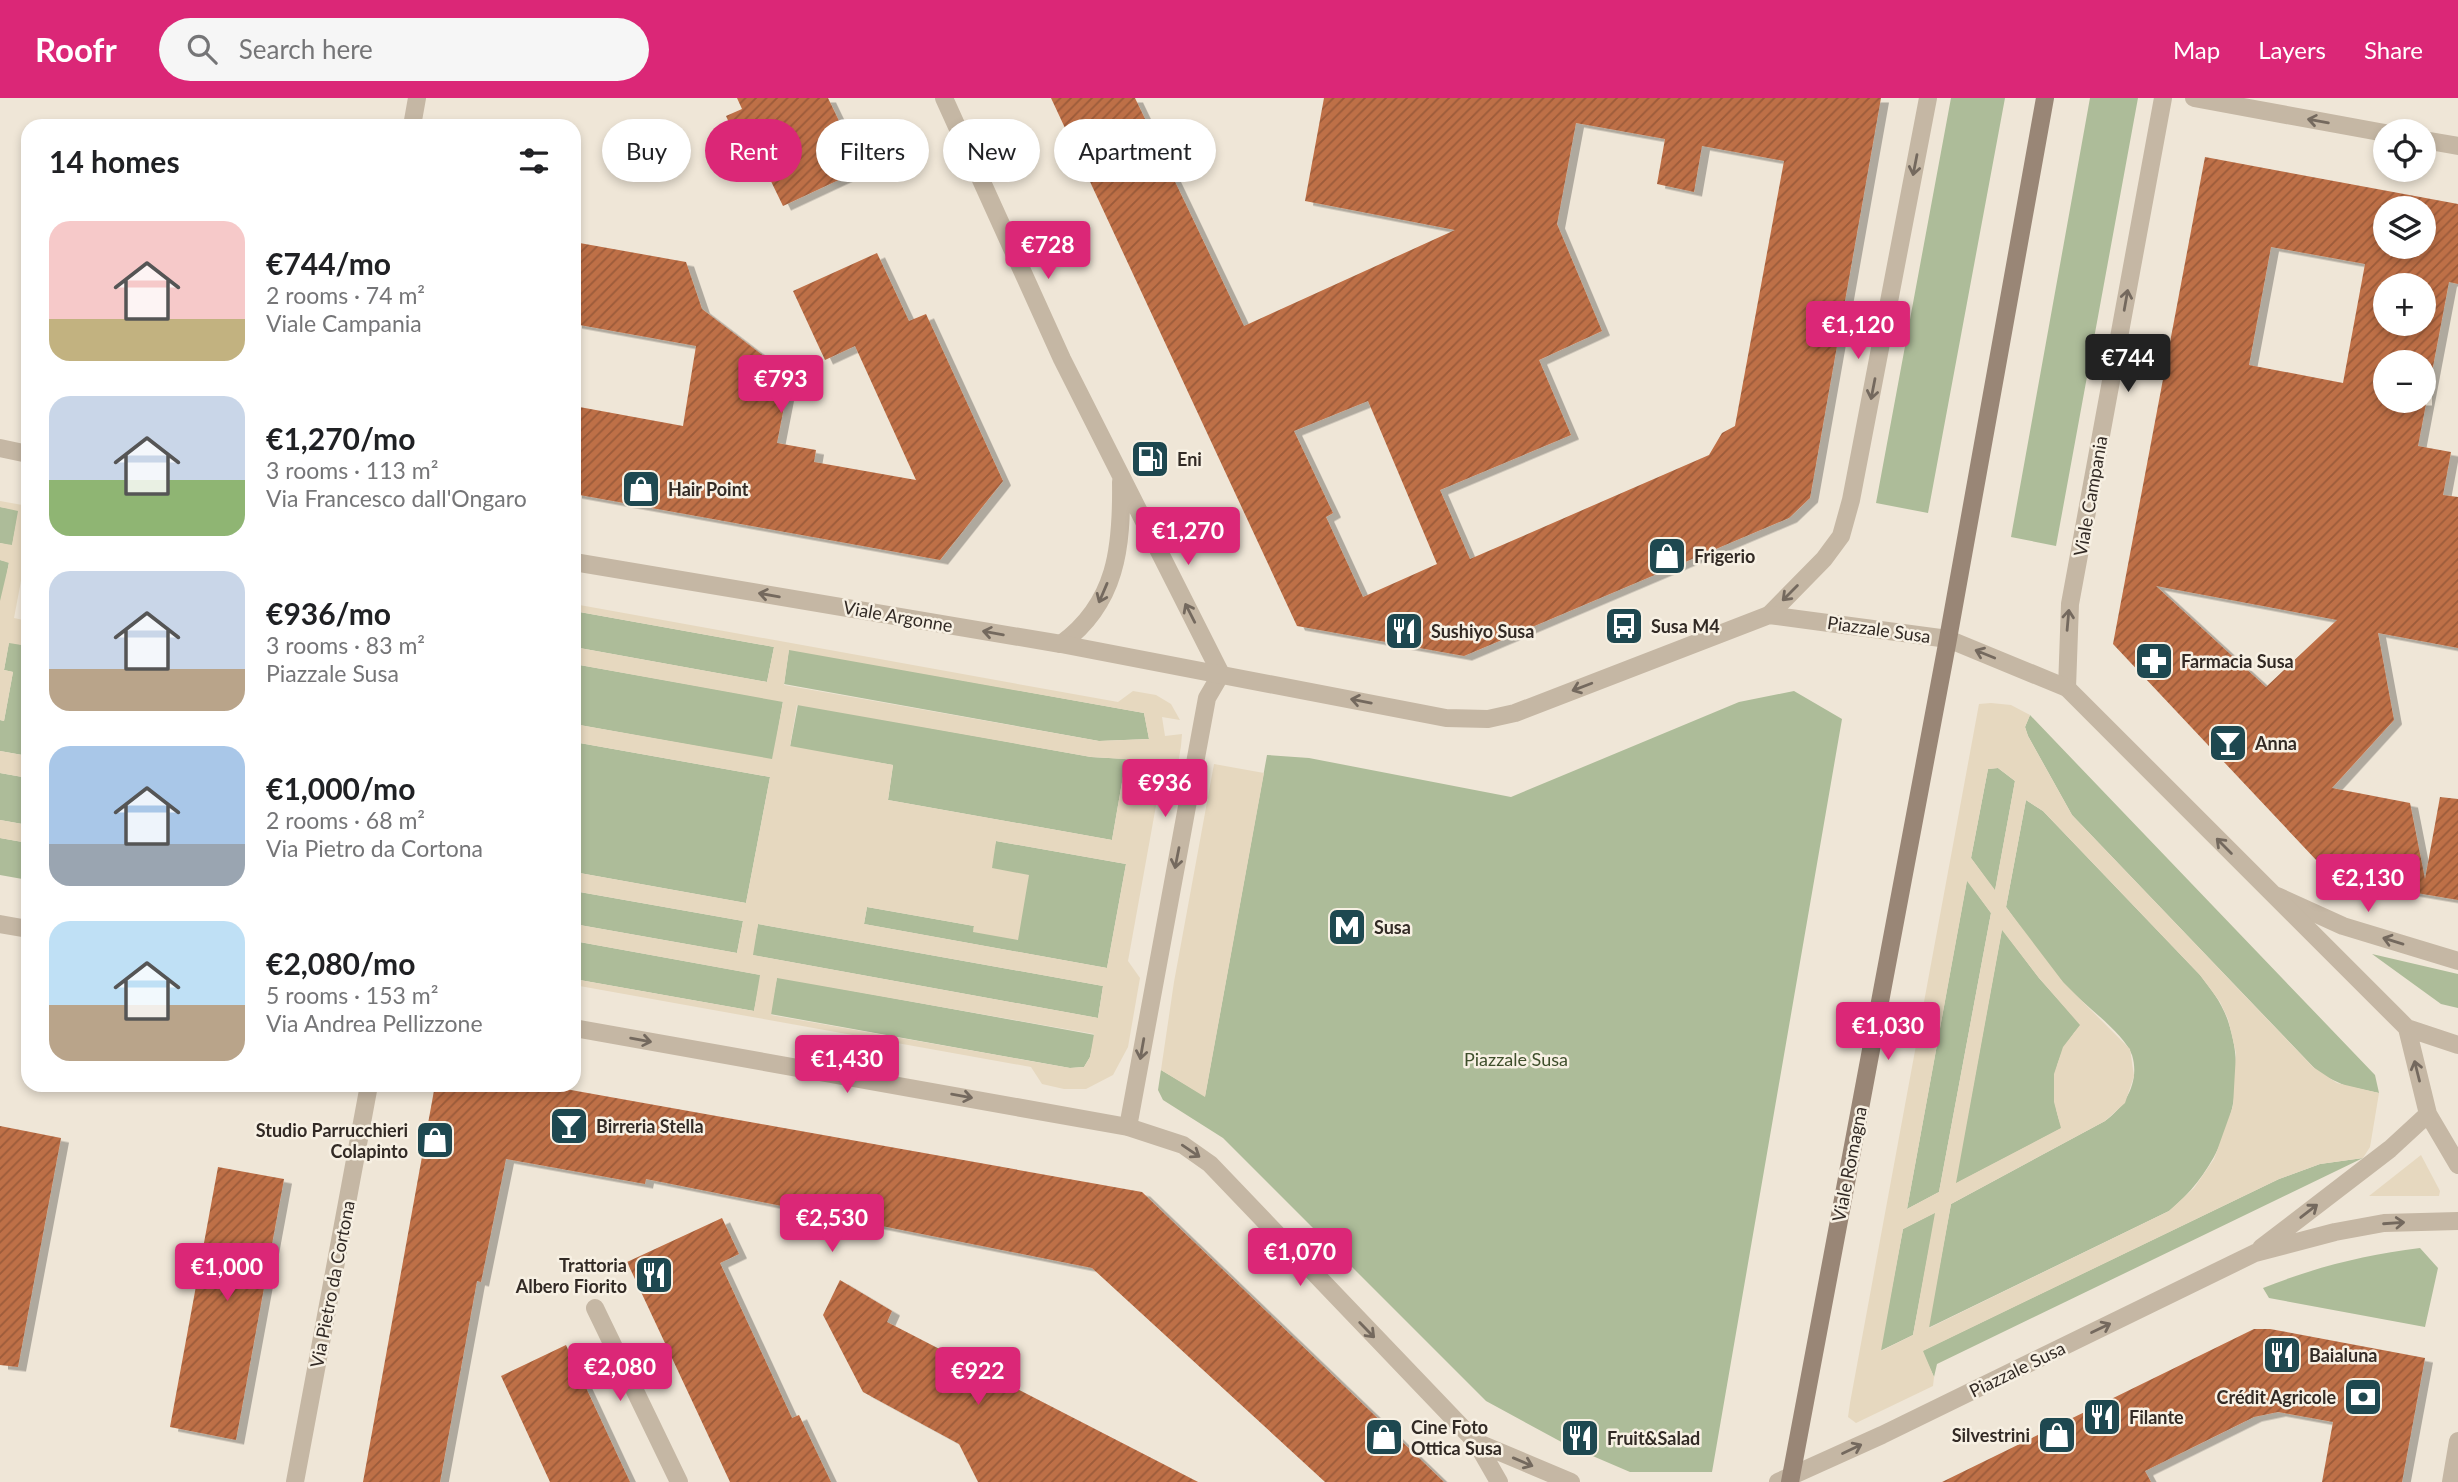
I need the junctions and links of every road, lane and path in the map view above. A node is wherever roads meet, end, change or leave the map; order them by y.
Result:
1 (417, 98) edge
2 (944, 98) edge
3 (1928, 98) edge
4 (2045, 98) edge
5 (2163, 98) edge
6 (2194, 98) edge
7 (413, 119) edge
8 (2373, 131) edge
9 (2436, 142) edge
10 (2458, 146) edge
11 (0, 449) edge
12 (21, 453) edge
13 (1121, 478) junction
14 (581, 563) edge
15 (1769, 614) junction
16 (1948, 639) junction
17 (1060, 644) junction
18 (1221, 674) junction
19 (2067, 688) junction
20 (2272, 894) junction
21 (0, 924) edge
22 (21, 928) edge
23 (2458, 961) edge
24 (2407, 1028) junction
25 (581, 1029) edge
26 (2458, 1045) edge
27 (368, 1092) edge
28 (2428, 1114) junction
29 (1128, 1127) junction
30 (2458, 1165) edge
31 (2458, 1221) edge
32 (2255, 1253) junction
33 (595, 1308) dead end
34 (2458, 1441) edge
35 (1475, 1442) junction
36 (1786, 1481) edge
37 (295, 1482) edge
38 (679, 1482) edge
39 (1499, 1482) edge
40 (1571, 1482) edge
41 (2451, 1482) edge

1 - 7 street
2 - 13 street
3 -> 15 street
4 - 16 main road
19 -> 5 street, Viale Campania
8 -> 6 street
9 - 10 street
11 - 12 street
13 -> 17 street
18 -> 13 street
17 -> 14 street, Viale Argonne
15 - 16 street, Piazzale Susa
15 -> 18 street, Piazzale Susa
19 -> 16 street, Piazzale Susa
16 - 36 main road, Viale Romagna
17 - 18 street, Viale Argonne
18 -> 29 street
20 -> 19 street, Piazzale Susa
23 -> 20 street, Piazzale Susa
20 - 24 street, Piazzale Susa
21 - 22 street
24 - 26 street
28 -> 24 street
25 -> 29 street
27 - 37 street, Via Pietro da Cortona
28 - 30 street
32 -> 28 street, Piazzale Susa
29 -> 35 street
32 -> 31 street, Piazzale Susa
36 -> 32 street, Piazzale Susa
33 - 38 street
34 - 41 street
35 - 39 street
35 -> 40 street

